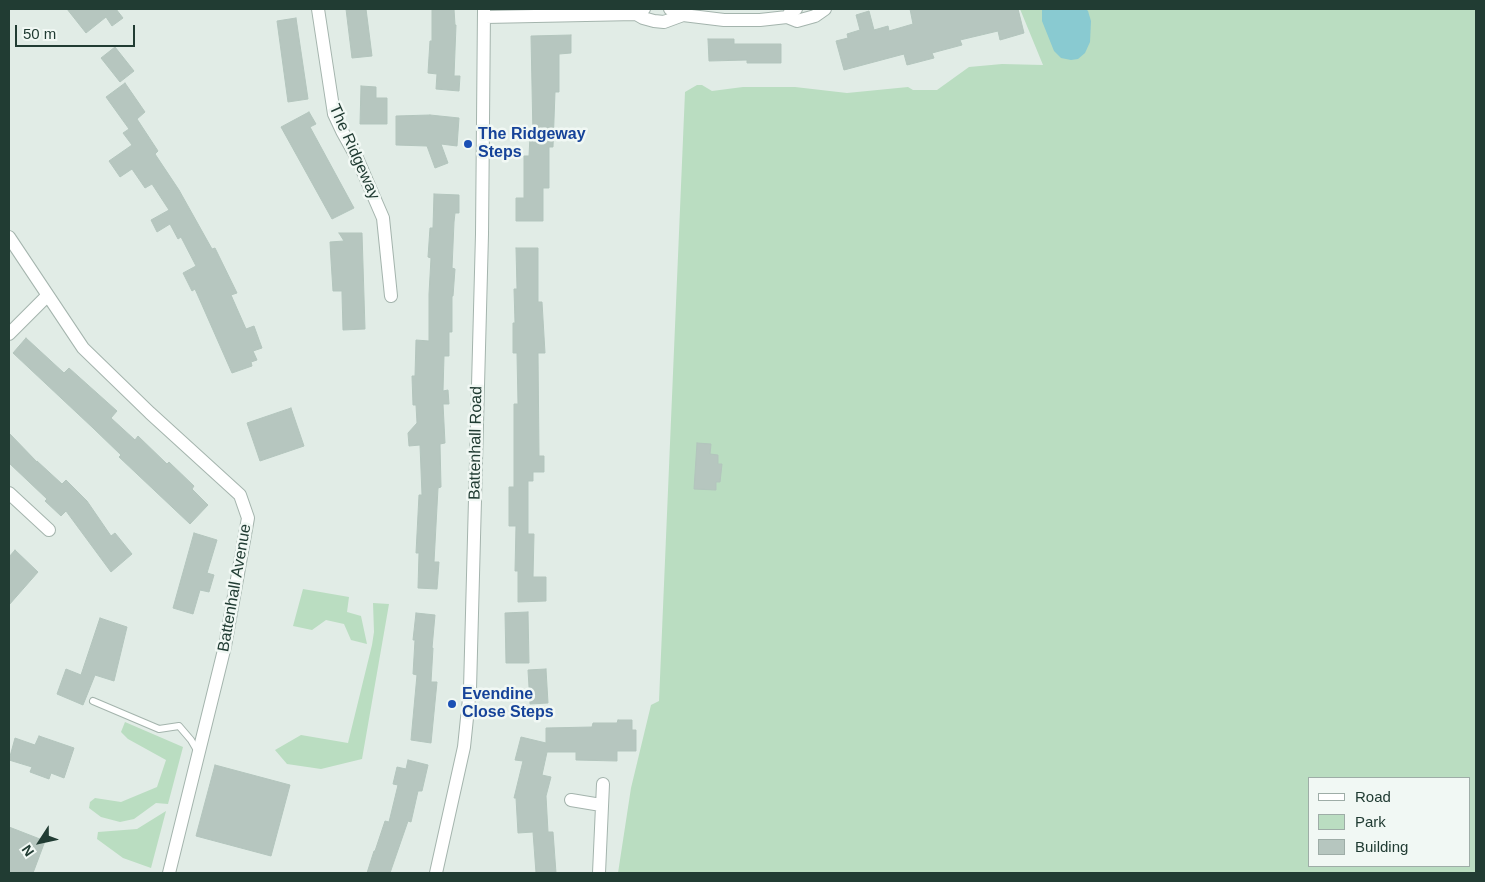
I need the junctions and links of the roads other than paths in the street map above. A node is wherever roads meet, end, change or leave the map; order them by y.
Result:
1 (318, 9) edge
2 (670, 9) edge
3 (825, 9) edge
4 (640, 11) edge
5 (485, 13) edge
6 (791, 13) edge
7 (683, 15) junction
8 (9, 238) edge
9 (47, 296) junction
10 (391, 296) dead end
11 (9, 334) edge
12 (9, 493) edge
13 (49, 530) dead end
14 (93, 701) dead end
15 (199, 753) junction
16 (603, 784) dead end
17 (571, 800) dead end
18 (601, 804) junction
19 (169, 873) edge
20 (436, 873) edge
21 (599, 873) edge

1 - 10 street, The Ridgeway
2 - 7 street
3 - 6 street
4 - 5 street
4 - 7 street
5 - 20 street, Battenhall Road
6 - 7 street
8 - 9 street, Battenhall Avenue
9 - 11 street
9 - 15 street, Battenhall Avenue
12 - 13 street
14 - 15 lane
15 - 19 street, Battenhall Avenue
16 - 18 street
17 - 18 street
18 - 21 street

